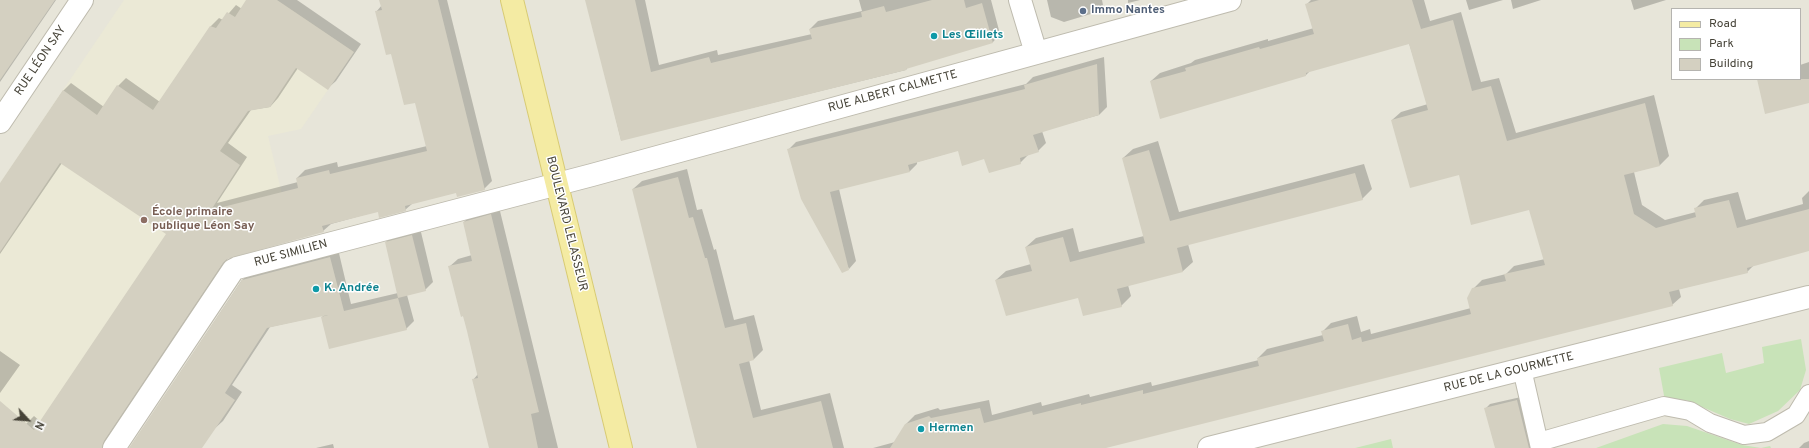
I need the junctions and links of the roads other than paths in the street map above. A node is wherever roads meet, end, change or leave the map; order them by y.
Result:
1 (82, 0) edge
2 (512, 0) edge
3 (1020, 0) edge
4 (1230, 0) edge
5 (1036, 53) junction
6 (0, 122) edge
7 (556, 184) junction
8 (1809, 298) edge
9 (1522, 369) junction
10 (1809, 394) edge
11 (1539, 445) edge
12 (114, 448) edge
13 (621, 448) edge
14 (1209, 448) edge

1 - 6 street, RUE LÉON SAY
2 - 7 main road, BOULEVARD LELASSEUR
3 - 5 street
4 - 5 street, RUE ALBERT CALMETTE
5 - 7 street, RUE ALBERT CALMETTE
7 - 12 street, RUE SIMILIEN
7 - 13 main road, BOULEVARD LELASSEUR
8 - 9 street, RUE DE LA GOURMETTE
9 - 11 lane
9 - 14 street, RUE DE LA GOURMETTE
10 - 11 lane

